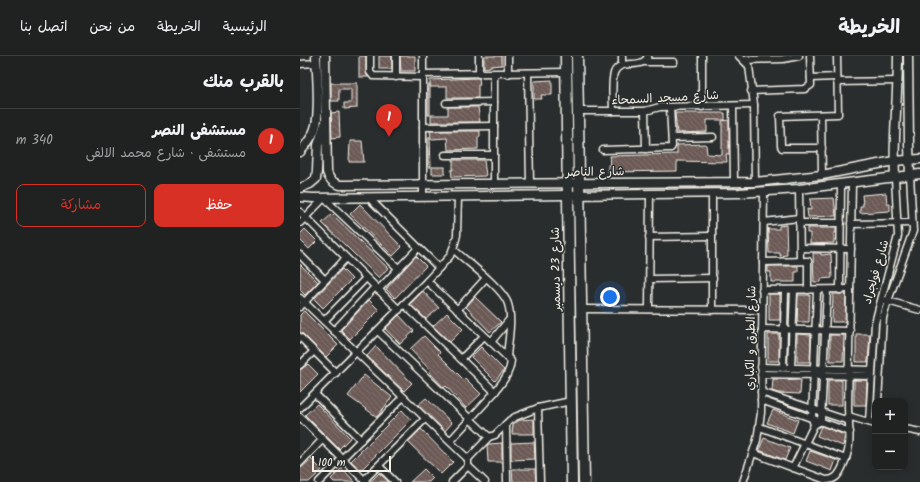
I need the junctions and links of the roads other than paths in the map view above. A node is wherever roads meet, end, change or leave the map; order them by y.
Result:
1 (326, 56) edge
2 (370, 56) edge
3 (396, 56) edge
4 (422, 56) edge
5 (479, 56) edge
6 (508, 56) edge
7 (566, 56) edge
8 (577, 56) edge
9 (622, 56) edge
10 (702, 56) edge
11 (798, 56) edge
12 (810, 56) edge
13 (837, 56) edge
14 (898, 56) edge
15 (908, 56) edge
16 (742, 58) edge
17 (647, 59) edge
18 (316, 60) edge
19 (674, 62) dead end
20 (300, 64) edge
21 (622, 65) junction
22 (566, 72) junction
23 (528, 73) junction
24 (479, 74) junction
25 (494, 74) junction
26 (508, 74) junction
27 (423, 76) junction
28 (396, 77) junction
29 (811, 78) junction
30 (837, 80) junction
31 (898, 80) junction
32 (751, 91) junction
33 (494, 102) junction
34 (446, 103) dead end
35 (754, 105) junction
36 (733, 106) junction
37 (670, 107) junction
38 (702, 107) junction
39 (578, 111) junction
40 (614, 111) junction
41 (645, 111) junction
42 (821, 115) junction
43 (326, 120) junction
44 (494, 126) junction
45 (423, 127) junction
46 (713, 137) dead end
47 (672, 138) junction
48 (822, 148) junction
49 (646, 149) junction
50 (604, 150) dead end
51 (300, 152) edge
52 (494, 155) junction
53 (445, 156) dead end
54 (910, 159) junction
55 (920, 159) edge
56 (894, 161) junction
57 (822, 174) junction
58 (920, 174) edge
59 (910, 176) junction
60 (895, 177) junction
61 (755, 182) junction
62 (734, 183) junction
63 (852, 183) junction
64 (530, 184) junction
65 (568, 184) junction
66 (579, 184) junction
67 (841, 184) junction
68 (494, 185) junction
69 (411, 186) junction
70 (423, 186) junction
71 (300, 188) edge
72 (799, 188) junction
73 (764, 192) junction
74 (712, 193) junction
75 (650, 194) junction
76 (568, 195) junction
77 (579, 195) junction
78 (300, 197) edge
79 (411, 197) junction
80 (423, 197) junction
81 (458, 197) junction
82 (324, 198) junction
83 (369, 198) junction
84 (300, 212) edge
85 (305, 218) junction
86 (799, 220) junction
87 (764, 222) junction
88 (300, 223) edge
89 (841, 223) junction
90 (912, 223) junction
91 (851, 224) junction
92 (898, 224) junction
93 (913, 231) junction
94 (920, 232) edge
95 (712, 236) junction
96 (649, 237) junction
97 (418, 248) junction
98 (800, 248) junction
99 (453, 249) junction
100 (840, 249) junction
101 (851, 249) junction
102 (300, 255) edge
103 (346, 258) junction
104 (763, 262) junction
105 (800, 262) junction
106 (398, 268) junction
107 (439, 268) junction
108 (366, 278) junction
109 (486, 278) junction
110 (712, 278) junction
111 (650, 279) junction
112 (325, 280) junction
113 (427, 281) junction
114 (377, 288) junction
115 (762, 290) junction
116 (786, 290) junction
117 (794, 290) junction
118 (808, 290) junction
119 (817, 290) junction
120 (827, 290) junction
121 (840, 290) junction
122 (850, 290) junction
123 (880, 299) junction
124 (888, 301) junction
125 (302, 302) edge
126 (404, 304) junction
127 (581, 308) junction
128 (649, 309) junction
129 (399, 310) junction
130 (457, 310) junction
131 (712, 310) junction
132 (762, 310) junction
133 (920, 310) edge
134 (510, 320) junction
135 (324, 321) junction
136 (762, 329) junction
137 (784, 330) junction
138 (793, 330) junction
139 (815, 330) junction
140 (334, 331) junction
141 (378, 331) junction
142 (825, 331) junction
143 (850, 331) junction
144 (484, 336) junction
145 (300, 338) edge
146 (491, 342) junction
147 (314, 351) junction
148 (356, 352) junction
149 (506, 357) junction
150 (461, 359) junction
151 (300, 365) edge
152 (761, 367) junction
153 (783, 368) junction
154 (791, 368) junction
155 (814, 372) junction
156 (823, 372) junction
157 (336, 373) junction
158 (849, 373) junction
159 (872, 373) junction
160 (761, 374) junction
161 (495, 392) junction
162 (761, 392) junction
163 (315, 394) junction
164 (403, 397) junction
165 (872, 398) edge
166 (878, 398) edge
167 (761, 400) junction
168 (571, 401) junction
169 (300, 408) edge
170 (538, 408) junction
171 (812, 409) junction
172 (822, 412) junction
173 (426, 418) junction
174 (812, 418) junction
175 (471, 419) junction
176 (849, 419) junction
177 (301, 421) edge
178 (820, 421) junction
179 (872, 423) edge
180 (506, 424) junction
181 (814, 425) junction
182 (760, 427) junction
183 (908, 430) edge
184 (850, 432) junction
185 (920, 432) edge
186 (489, 437) junction
187 (323, 439) junction
188 (361, 440) junction
189 (450, 442) junction
190 (804, 444) junction
191 (572, 446) junction
192 (583, 446) junction
193 (753, 453) junction
194 (342, 458) junction
195 (846, 459) junction
196 (300, 463) edge
197 (468, 463) junction
198 (379, 466) junction
199 (793, 468) junction
200 (323, 481) edge
201 (365, 481) edge
202 (395, 482) edge
203 (452, 482) edge
204 (485, 482) edge
205 (507, 482) edge
206 (540, 482) edge
207 (572, 482) edge
208 (584, 482) edge
209 (743, 482) edge

1 - 43 street, شارع الناصر
2 - 28 street
3 - 28 street
4 - 27 street
5 - 24 street
6 - 26 street
7 - 22 main road, شارع 23 ديسمبر
8 - 39 main road, شارع 23 ديسمبر
9 - 21 street
10 - 38 street
11 - 16 street
12 - 29 street
13 - 30 street
14 - 31 street, شارع فولجراد
15 - 54 street, شارع فولجراد
16 - 32 street
17 - 19 street
17 - 21 street
18 - 20 street
18 - 51 street
21 - 40 street
22 - 23 street
22 - 65 main road, شارع 23 ديسمبر
23 - 26 street
23 - 64 street
24 - 25 street
24 - 27 street
25 - 26 street
25 - 33 street
27 - 28 street
27 - 45 street
29 - 30 street
29 - 32 street
30 - 31 street
30 - 42 street
31 - 56 street, شارع فولجراد
32 - 35 street
33 - 34 street
33 - 44 street
35 - 36 street, شارع مسجد السمحاء
35 - 61 street
36 - 38 street, شارع مسجد السمحاء
36 - 62 street
37 - 38 street, شارع مسجد السمحاء
37 - 41 street, شارع مسجد السمحاء
37 - 47 street
39 - 40 street, شارع مسجد السمحاء
39 - 66 main road, شارع 23 ديسمبر
40 - 41 street, شارع مسجد السمحاء
41 - 49 street
42 - 48 street
42 - 48 street
43 - 69 street, شارع الناصر
43 - 71 street
44 - 45 street
44 - 52 street
45 - 70 street
46 - 47 street
47 - 49 street
48 - 57 street
49 - 50 street
52 - 53 street
52 - 68 street
54 - 55 street, شارع الناصر
54 - 56 street, شارع الناصر
54 - 59 street, شارع فولجراد
56 - 57 street, شارع الناصر
56 - 60 street, شارع فولجراد
57 - 61 street, شارع الناصر
58 - 59 street, شارع الناصر
59 - 60 street, شارع الناصر
59 - 90 street, شارع فولجراد
60 - 63 street, شارع الناصر
60 - 92 street, شارع فولجراد
61 - 62 street, شارع الناصر
62 - 66 street, شارع الناصر
63 - 67 street, شارع الناصر
63 - 91 street
64 - 65 street, شارع الناصر
64 - 68 street, شارع الناصر
65 - 66 street, شارع الناصر
65 - 76 main road, شارع 23 ديسمبر
66 - 77 main road, شارع 23 ديسمبر
67 - 72 street, شارع الناصر
67 - 89 street
68 - 70 street, شارع الناصر
69 - 70 street, شارع الناصر
69 - 79 street
70 - 80 street
72 - 73 street, شارع الناصر
72 - 86 street
73 - 74 street, شارع الناصر
73 - 87 street, شارع الطرق و الكباري
74 - 75 street, شارع الناصر
74 - 95 street
75 - 77 street, شارع الناصر
75 - 96 street
76 - 77 street, شارع الناصر
76 - 81 street, شارع الناصر
76 - 168 main road, شارع 23 ديسمبر
77 - 127 main road, شارع 23 ديسمبر
78 - 82 street, شارع الناصر
79 - 80 street, شارع الناصر
79 - 83 street, شارع الناصر
80 - 81 street, شارع الناصر
81 - 99 street
82 - 83 street, شارع الناصر
82 - 85 street
82 - 106 street
83 - 97 street
84 - 85 street
85 - 88 street
85 - 103 street
86 - 87 street
86 - 89 street
86 - 98 street
87 - 104 street, شارع الطرق و الكباري
89 - 100 street
90 - 92 street
90 - 93 street, شارع فولجراد
91 - 92 street
91 - 101 street
92 - 123 street, شارع فولجراد
93 - 94 street
93 - 124 street, شارع فولجراد
95 - 96 street
95 - 110 street
96 - 111 street
97 - 106 street
97 - 107 street
98 - 100 street
98 - 105 street
99 - 107 street
99 - 109 street
100 - 101 street
100 - 121 street
101 - 122 street
102 - 112 street
103 - 108 street
103 - 112 street
104 - 105 street
104 - 115 street, شارع الطرق و الكباري
105 - 118 street
106 - 114 street
107 - 113 street
108 - 114 street
108 - 135 street
109 - 130 street
109 - 134 street
110 - 111 street
110 - 131 street
111 - 128 street
112 - 125 street
113 - 126 street
113 - 130 street
114 - 129 street
114 - 140 street
115 - 116 street
115 - 132 street, شارع الطرق و الكباري
116 - 117 street
116 - 137 street
117 - 118 street
117 - 138 street
118 - 119 street
119 - 120 street
119 - 139 street
120 - 121 street
120 - 142 street
121 - 122 street
122 - 143 street
123 - 124 street
123 - 159 street, شارع فولجراد
124 - 133 street
124 - 166 street, شارع فولجراد
125 - 135 street
126 - 129 street
126 - 150 street
127 - 128 street
127 - 192 main road, شارع 23 ديسمبر
128 - 131 street
129 - 141 street
130 - 144 street
131 - 132 street
132 - 136 street, شارع الطرق و الكباري
134 - 146 street
134 - 149 street
135 - 140 street
136 - 137 street
136 - 152 street, شارع الطرق و الكباري
137 - 138 street
137 - 153 street
138 - 139 street
138 - 154 street
139 - 142 street
139 - 155 street
140 - 148 street
141 - 148 street
141 - 175 street
142 - 143 street
142 - 156 street
143 - 158 street
144 - 146 street
144 - 150 street
145 - 147 street
146 - 149 street
147 - 151 street
147 - 157 street
148 - 157 street
148 - 164 street
149 - 161 street
150 - 161 street
152 - 153 street
152 - 160 street, شارع الطرق و الكباري
153 - 154 street
154 - 155 street
155 - 156 street
155 - 160 street
155 - 171 street
156 - 158 street
156 - 172 street
157 - 163 street
158 - 159 street
158 - 176 street
159 - 165 street, شارع فولجراد
160 - 162 street, شارع الطرق و الكباري
161 - 175 street
162 - 167 street, شارع الطرق و الكباري
162 - 171 street
163 - 169 street
163 - 188 street
164 - 173 street
164 - 188 street
167 - 174 street
167 - 182 street, شارع الطرق و الكباري
168 - 170 street
168 - 191 main road, شارع 23 ديسمبر
170 - 180 street
170 - 206 street
171 - 172 street
171 - 174 street
172 - 176 street
172 - 178 street
173 - 189 street
173 - 198 street
174 - 178 street
174 - 181 street
175 - 186 street
175 - 189 street
176 - 179 street
176 - 184 street
177 - 187 street
178 - 181 street
178 - 184 street
180 - 186 street
180 - 205 street
181 - 190 street
182 - 190 street
182 - 193 street, شارع الطرق و الكباري
183 - 185 street
184 - 195 street
186 - 197 street
187 - 194 street
187 - 196 street
188 - 194 street
189 - 197 street
190 - 195 street
190 - 199 street
191 - 192 main road
191 - 207 main road, شارع 23 ديسمبر
192 - 208 main road, شارع 23 ديسمبر
193 - 199 street
193 - 209 street, شارع الطرق و الكباري
194 - 200 street
194 - 201 street
195 - 199 street
197 - 203 street
197 - 204 street
198 - 201 street
198 - 202 street

